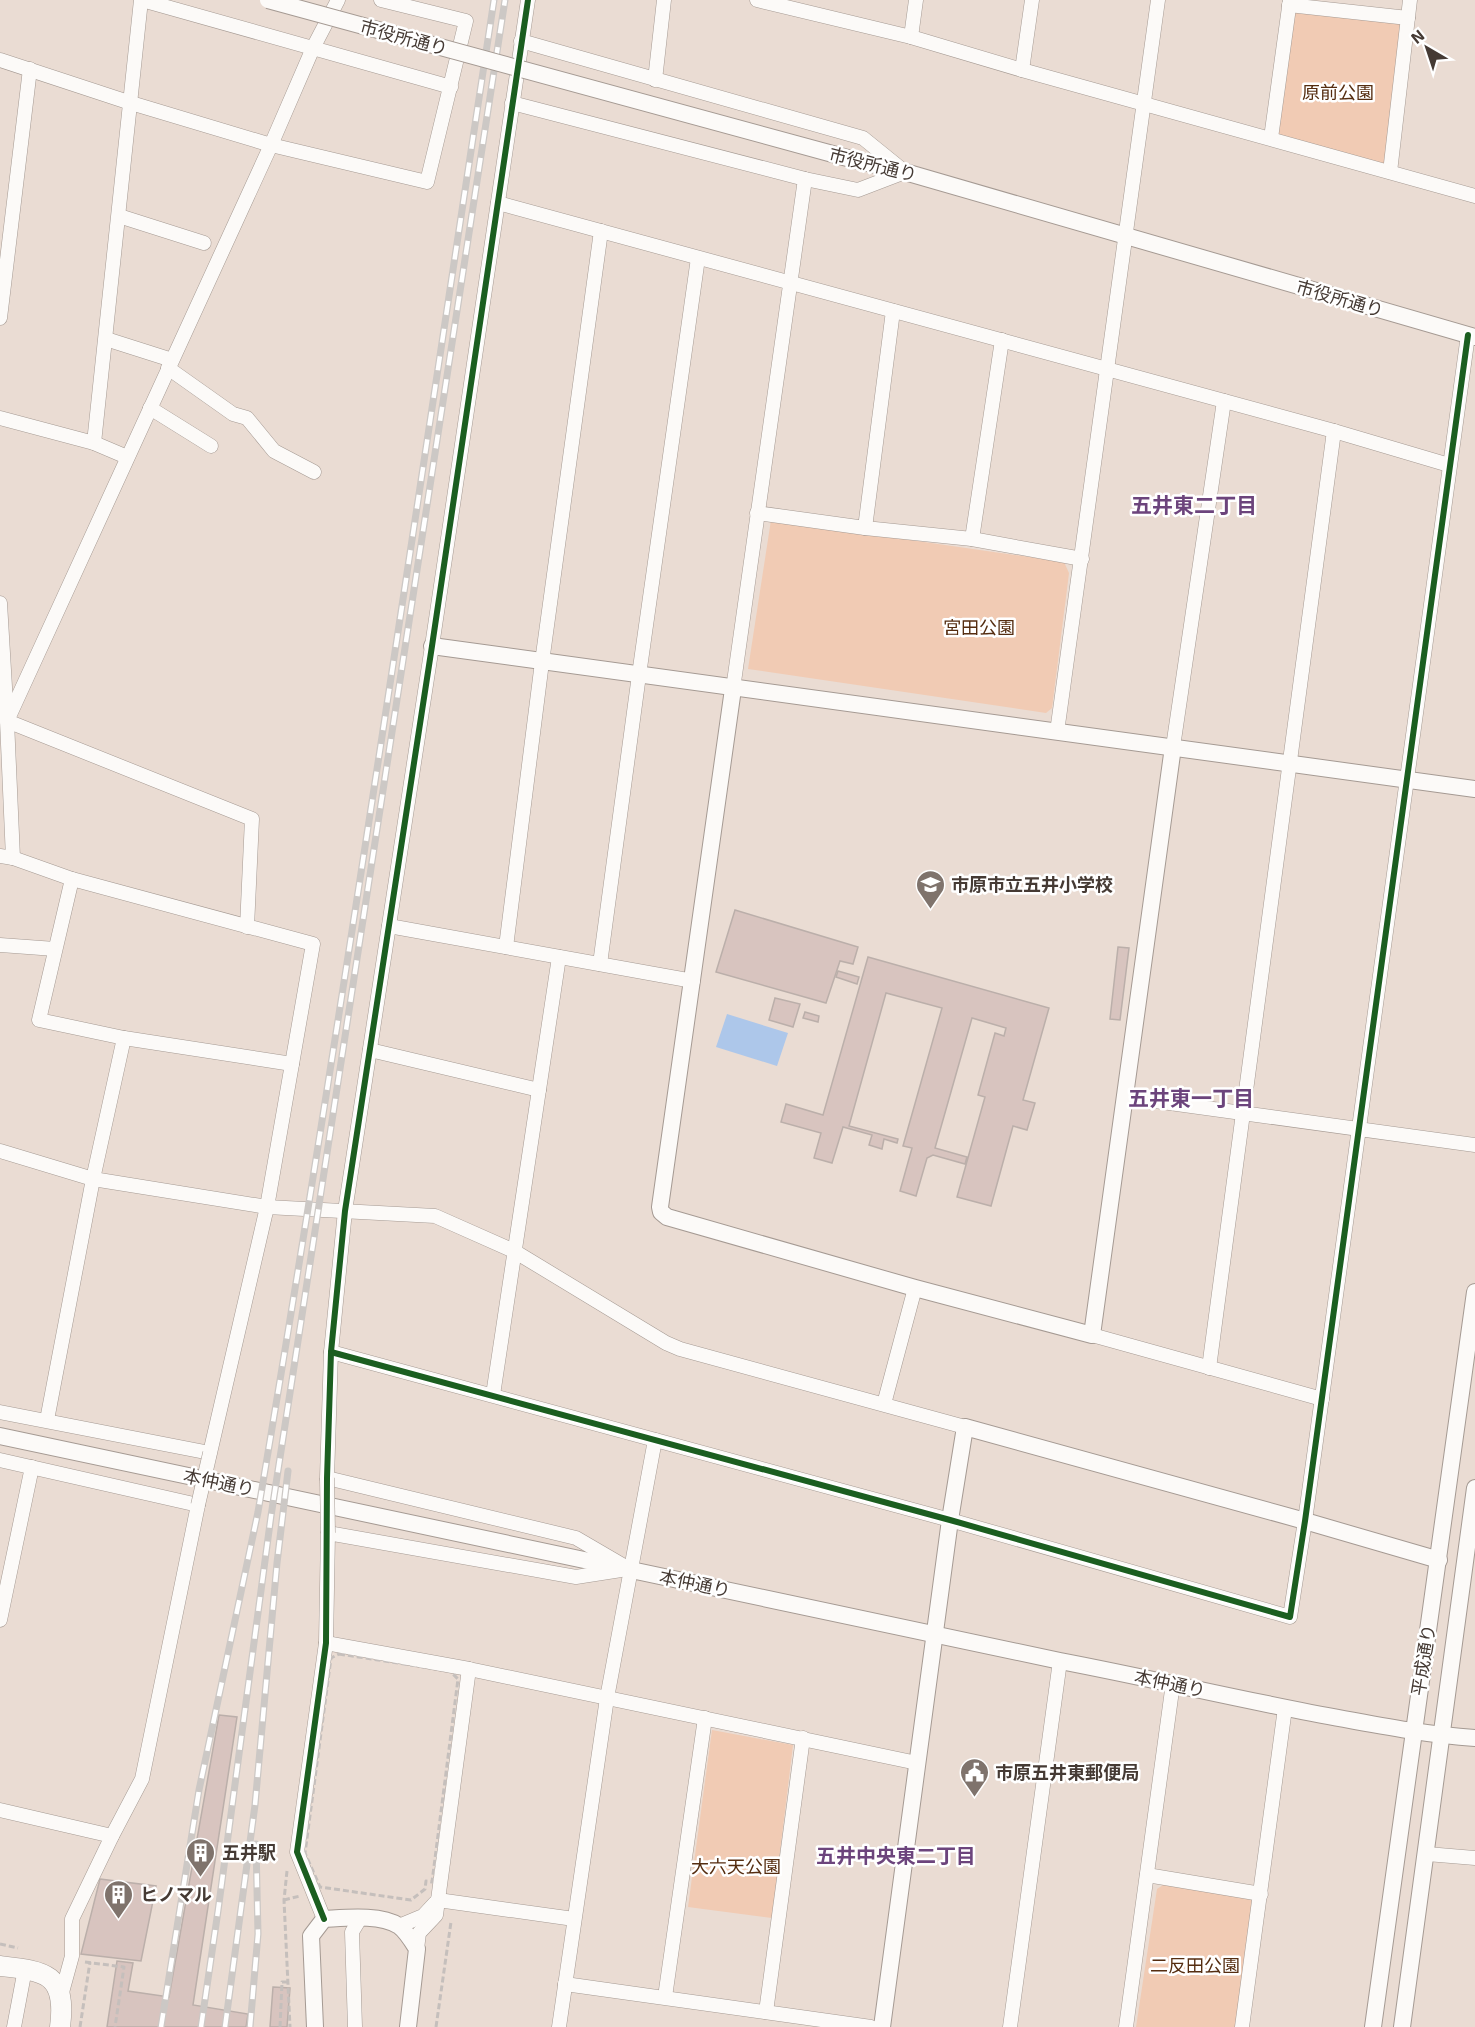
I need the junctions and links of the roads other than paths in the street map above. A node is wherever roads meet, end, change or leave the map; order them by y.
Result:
1 (142, 0) edge
2 (268, 0) edge
3 (338, 0) edge
4 (381, 0) edge
5 (528, 0) edge
6 (664, 0) edge
7 (757, 0) edge
8 (916, 0) edge
9 (1032, 0) edge
10 (1158, 0) edge
11 (1410, 0) edge
12 (1289, 3) edge
13 (1408, 18) junction
14 (911, 38) junction
15 (522, 41) junction
16 (313, 48) junction
17 (0, 60) edge
18 (30, 69) junction
19 (1022, 70) junction
20 (655, 80) junction
21 (451, 87) junction
22 (131, 103) junction
23 (512, 104) junction
24 (1145, 104) junction
25 (1271, 138) junction
26 (271, 145) junction
27 (905, 172) junction
28 (1390, 172) junction
29 (805, 179) junction
30 (1475, 196) edge
31 (498, 203) junction
32 (119, 216) junction
33 (601, 231) junction
34 (1126, 237) junction
35 (204, 243) dead end
36 (698, 258) junction
37 (790, 283) junction
38 (894, 311) junction
39 (0, 318) edge
40 (1471, 336) edge
41 (106, 339) junction
42 (1002, 340) junction
43 (170, 364) junction
44 (1108, 369) junction
45 (1224, 401) junction
46 (150, 408) junction
47 (0, 418) edge
48 (1334, 431) junction
49 (94, 443) junction
50 (212, 446) dead end
51 (127, 457) junction
52 (1449, 465) junction
53 (314, 472) dead end
54 (757, 513) junction
55 (865, 528) junction
56 (972, 539) junction
57 (1082, 559) junction
58 (0, 603) edge
59 (432, 646) junction
60 (542, 662) junction
61 (639, 675) junction
62 (733, 688) junction
63 (7, 721) junction
64 (1057, 732) junction
65 (1173, 747) junction
66 (1290, 765) junction
67 (1406, 780) junction
68 (1475, 789) edge
69 (6, 857) edge
70 (72, 879) junction
71 (247, 927) junction
72 (389, 927) junction
73 (0, 945) edge
74 (506, 947) junction
75 (55, 949) junction
76 (559, 957) junction
77 (600, 964) junction
78 (693, 981) junction
79 (124, 1038) junction
80 (370, 1050) junction
81 (292, 1064) junction
82 (538, 1090) junction
83 (1126, 1096) junction
84 (1242, 1112) junction
85 (1359, 1129) junction
86 (1475, 1145) edge
87 (0, 1151) edge
88 (93, 1179) junction
89 (267, 1207) junction
90 (345, 1211) junction
91 (514, 1251) junction
92 (915, 1288) junction
93 (1475, 1292) edge
94 (1092, 1335) junction
95 (331, 1352) junction
96 (1209, 1368) junction
97 (493, 1395) junction
98 (1322, 1399) junction
99 (884, 1404) junction
100 (0, 1412) edge
101 (46, 1420) junction
102 (965, 1427) junction
103 (0, 1436) edge
104 (655, 1440) junction
105 (210, 1453) junction
106 (0, 1460) edge
107 (32, 1467) junction
108 (327, 1478) junction
109 (1475, 1488) edge
110 (198, 1505) junction
111 (950, 1520) junction
112 (1305, 1521) junction
113 (328, 1533) junction
114 (1439, 1560) junction
115 (630, 1569) junction
116 (3, 1592) edge
117 (0, 1620) edge
118 (935, 1633) junction
119 (326, 1642) junction
120 (1060, 1661) junction
121 (469, 1669) junction
122 (1173, 1683) junction
123 (607, 1698) junction
124 (1285, 1708) junction
125 (705, 1718) junction
126 (1412, 1731) junction
127 (1442, 1736) junction
128 (802, 1738) junction
129 (1475, 1738) edge
130 (917, 1764) junction
131 (0, 1810) edge
132 (112, 1836) junction
133 (1427, 1854) junction
134 (1475, 1858) edge
135 (1147, 1875) junction
136 (1262, 1894) junction
137 (438, 1900) junction
138 (361, 1917) junction
139 (324, 1919) junction
140 (574, 1919) junction
141 (399, 1926) junction
142 (417, 1949) junction
143 (0, 1966) edge
144 (24, 1969) junction
145 (565, 1984) junction
146 (61, 1996) junction
147 (665, 1997) junction
148 (766, 2013) junction
149 (14, 2027) edge
150 (60, 2027) edge
151 (315, 2027) edge
152 (355, 2027) edge
153 (408, 2027) edge
154 (559, 2027) edge
155 (871, 2027) edge
156 (882, 2027) edge
157 (1010, 2027) edge
158 (1126, 2027) edge
159 (1242, 2027) edge
160 (1373, 2027) edge
161 (1402, 2027) edge

1 - 16 street
1 - 22 street
2 - 27 street, 市役所通り, bridge
3 - 16 street
4 - 21 street
5 - 15 street
6 - 20 street
7 - 14 street
8 - 14 street
9 - 19 street
10 - 24 street
11 - 13 street
12 - 13 street
12 - 25 street
13 - 28 street
14 - 19 street
15 - 20 street
15 - 23 street
16 - 21 street
16 - 26 street
17 - 18 street
18 - 22 street
18 - 39 street
19 - 24 street
20 - 27 street
21 - 26 street
22 - 26 street
22 - 32 street
23 - 29 street
23 - 31 street
24 - 25 street
24 - 34 street
25 - 28 street
26 - 43 street
27 - 29 street
27 - 34 street, 市役所通り
28 - 30 street
29 - 37 street
31 - 33 street
31 - 59 street
32 - 35 street
32 - 41 street
33 - 36 street
33 - 60 street
34 - 40 street, 市役所通り
34 - 44 street
36 - 37 street
36 - 61 street
37 - 38 street
37 - 54 street
38 - 42 street
38 - 55 street
40 - 52 street
41 - 43 street
41 - 49 street
42 - 44 street
42 - 56 street
43 - 46 street
43 - 53 street
44 - 45 street
44 - 57 street
45 - 48 street
45 - 65 street
46 - 50 street
46 - 51 street
47 - 49 street
48 - 52 street
48 - 66 street
49 - 51 street
51 - 63 street
52 - 67 street
54 - 55 street
54 - 62 street
55 - 56 street
56 - 57 street
57 - 64 street
58 - 63 street
59 - 60 street
59 - 72 street
60 - 61 street
60 - 74 street
61 - 62 street
61 - 77 street
62 - 64 street
62 - 78 street
63 - 69 street
63 - 71 street
64 - 65 street
65 - 66 street
65 - 83 street
66 - 67 street
66 - 84 street
67 - 68 street
67 - 85 street
69 - 70 street
70 - 71 street
70 - 75 street
71 - 81 street
72 - 74 street
72 - 80 street
73 - 75 street
74 - 76 street
75 - 79 street
76 - 77 street
76 - 82 street
77 - 78 street
78 - 92 street
79 - 81 street
79 - 88 street
80 - 82 street
80 - 90 street
81 - 89 street
82 - 91 street
83 - 84 street
83 - 94 street
84 - 85 street
84 - 96 street
85 - 86 street
85 - 98 street
87 - 88 street
88 - 89 street
88 - 101 street
89 - 90 street
89 - 105 street
90 - 91 street
90 - 95 street
91 - 97 street
91 - 99 street
92 - 94 street
92 - 99 street
93 - 114 street, 平成通り
94 - 96 street
95 - 97 street
95 - 108 street
96 - 98 street
97 - 104 street
98 - 112 street
99 - 102 street
100 - 101 street
101 - 105 street
102 - 111 street
102 - 112 street
103 - 115 street, 本仲通り
104 - 111 street
104 - 115 street
105 - 110 street, bridge
106 - 107 street
107 - 110 street
107 - 116 street
108 - 113 street, bridge
108 - 115 street
109 - 127 street, 平成通り
110 - 132 street
111 - 112 street
111 - 118 street
112 - 114 street
113 - 115 street
113 - 119 street
114 - 126 street, 平成通り
115 - 118 street, 本仲通り
115 - 123 street
116 - 117 street
118 - 120 street, 本仲通り
118 - 130 street
119 - 121 street
119 - 139 street
120 - 122 street, 本仲通り
120 - 157 street
121 - 123 street
121 - 137 street
122 - 124 street, 本仲通り
122 - 135 street
123 - 125 street
123 - 140 street
124 - 126 street, 本仲通り
124 - 136 street
125 - 128 street
125 - 147 street
126 - 127 street, 本仲通り
126 - 160 street, 平成通り
127 - 129 street, 本仲通り
127 - 133 street, 平成通り
128 - 130 street
128 - 148 street
130 - 156 street
131 - 132 street
132 - 146 street
133 - 134 street
133 - 161 street, 平成通り
135 - 136 street
135 - 158 street
136 - 159 street
137 - 140 street
137 - 141 street
137 - 142 street
138 - 139 street
138 - 141 street
138 - 152 street
139 - 151 street
140 - 145 street
141 - 142 street
142 - 153 street
143 - 144 main road
144 - 146 main road
144 - 149 street
145 - 147 street
145 - 154 street
146 - 150 main road
147 - 148 street
148 - 155 street

